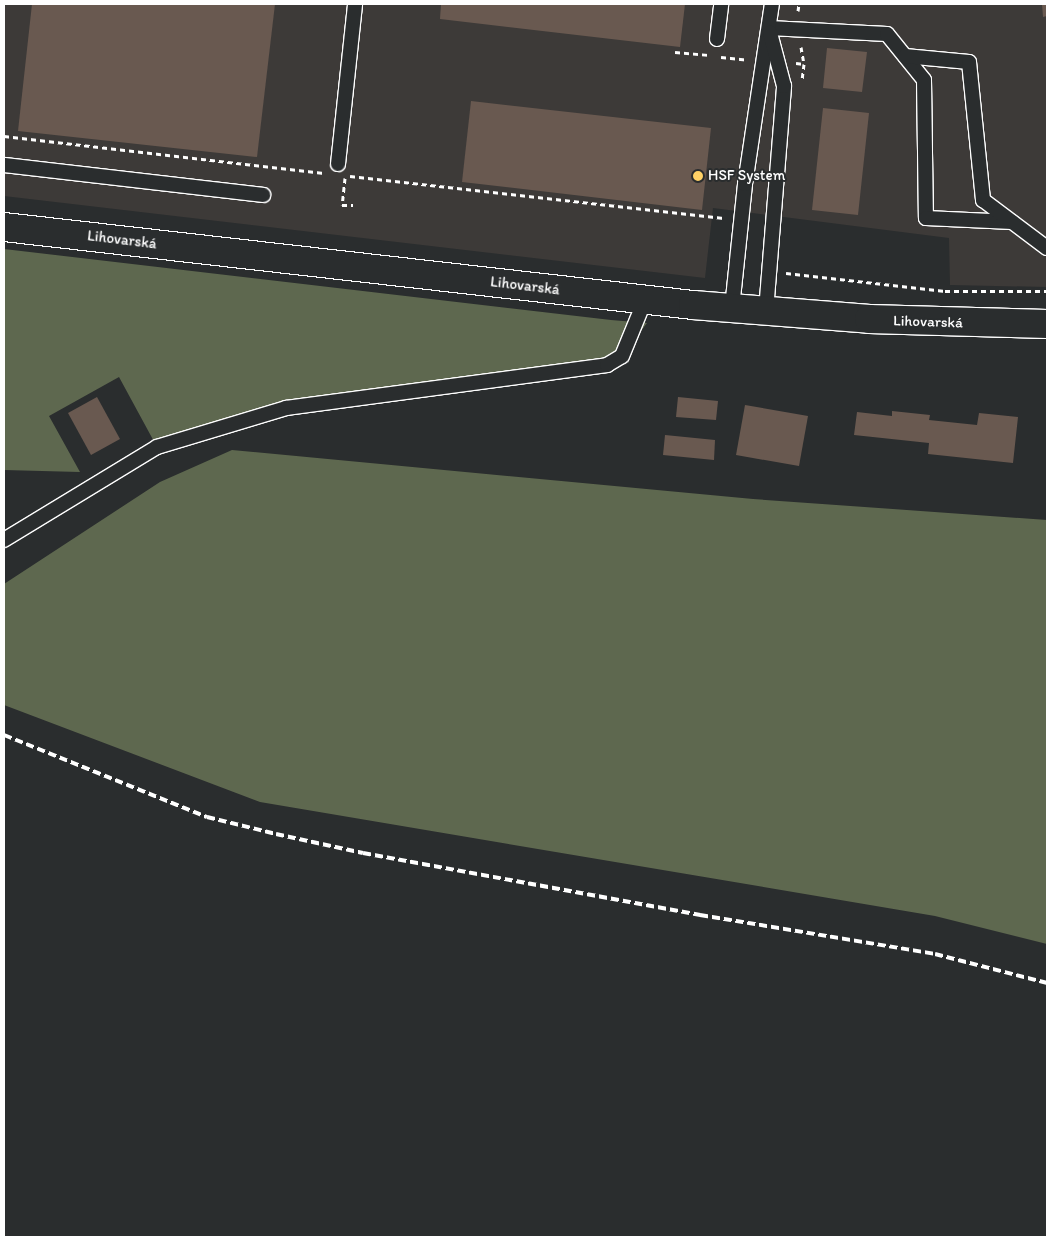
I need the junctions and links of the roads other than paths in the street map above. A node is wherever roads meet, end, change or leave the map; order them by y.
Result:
1 (355, 4) edge
2 (721, 4) edge
3 (772, 4) edge
4 (769, 28) junction
5 (717, 39) dead end
6 (905, 56) junction
7 (4, 166) edge
8 (338, 172) road end
9 (263, 194) dead end
10 (1012, 222) junction
11 (4, 227) edge
12 (1047, 248) edge
13 (645, 300) junction
14 (732, 308) junction
15 (766, 311) junction
16 (1047, 324) edge
17 (4, 540) edge

1 - 8 lane
2 - 5 lane
3 - 4 lane
4 - 6 lane
4 - 14 lane
4 - 15 lane
6 - 10 lane
6 - 10 lane
7 - 9 lane
10 - 12 lane
11 - 13 street, Lihovarská
13 - 14 street, Lihovarská
13 - 17 lane
14 - 15 street, Lihovarská
15 - 16 street, Lihovarská

